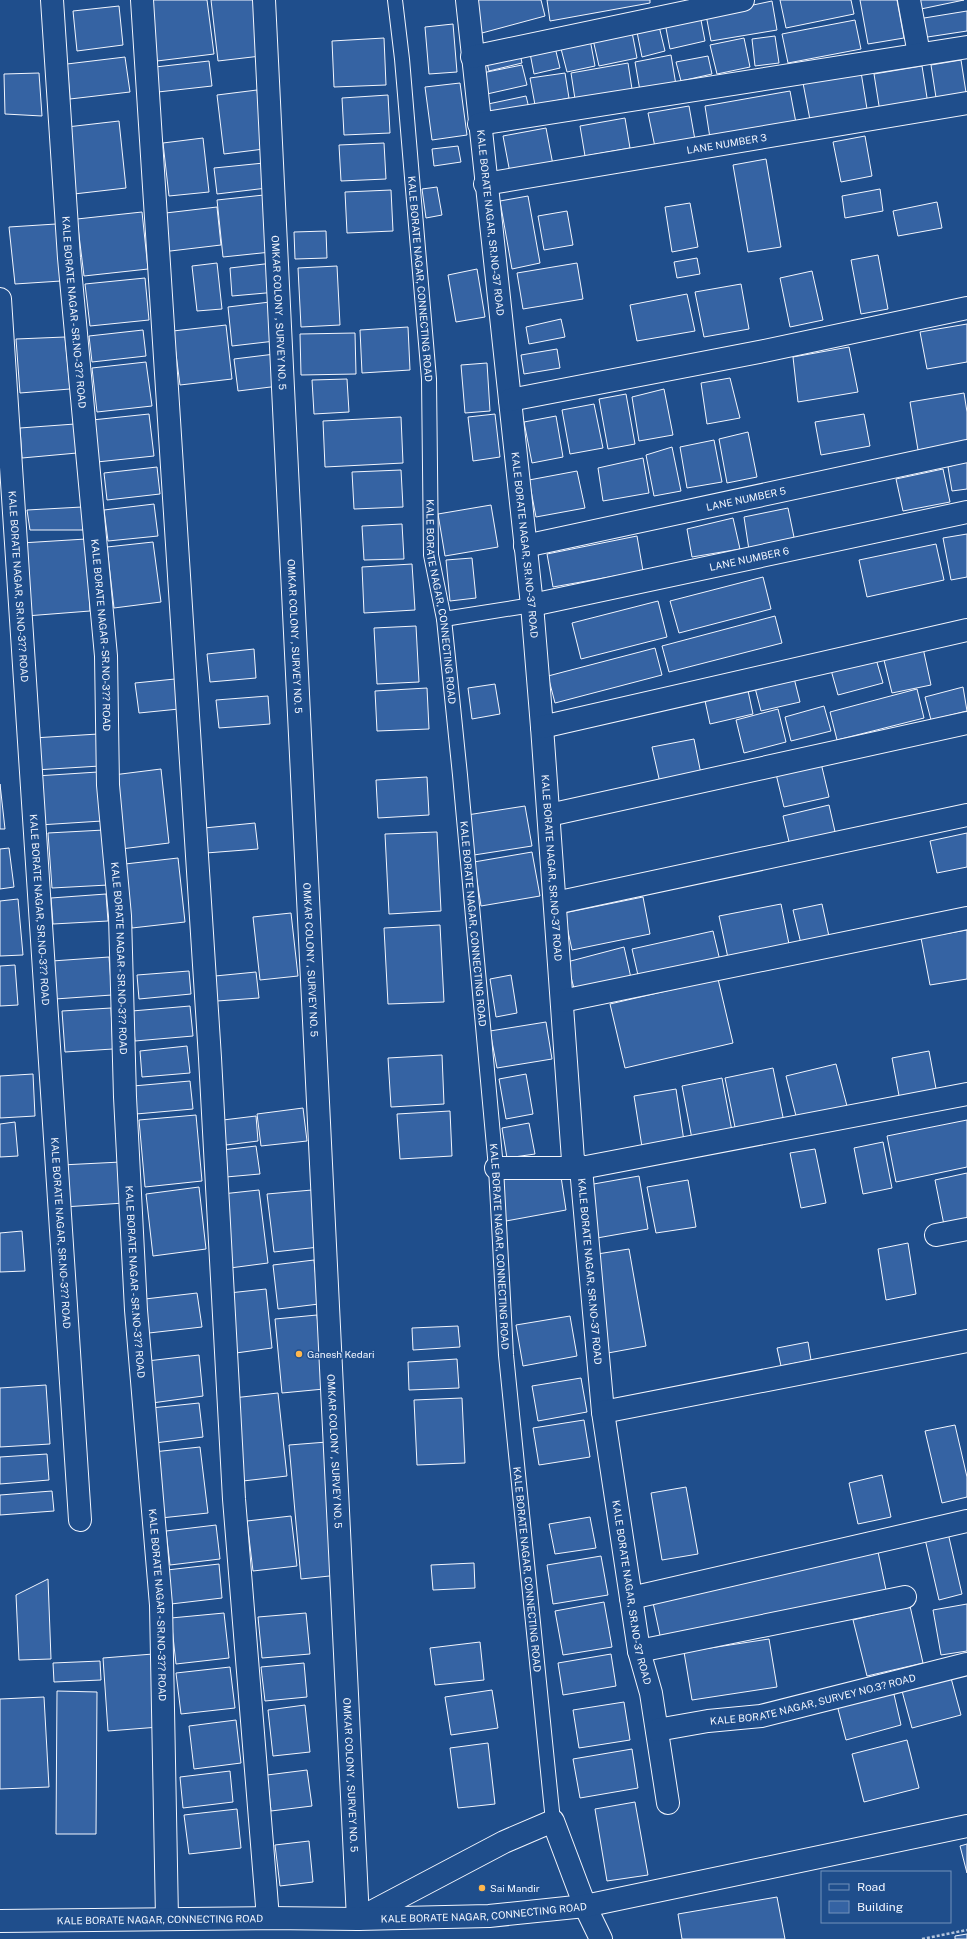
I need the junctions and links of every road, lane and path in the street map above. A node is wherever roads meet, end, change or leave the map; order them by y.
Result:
1 (52, 0) edge
2 (142, 0) edge
3 (264, 0) edge
4 (395, 0) edge
5 (467, 0) edge
6 (743, 0) edge
7 (909, 0) edge
8 (967, 47) edge
9 (919, 54) junction
10 (472, 56) junction
11 (967, 103) edge
12 (479, 124) junction
13 (485, 184) junction
14 (0, 299) edge
15 (967, 308) edge
16 (510, 400) junction
17 (967, 451) edge
18 (967, 512) edge
19 (525, 546) junction
20 (532, 605) junction
21 (444, 619) junction
22 (967, 630) edge
23 (967, 723) edge
24 (542, 727) junction
25 (548, 815) junction
26 (967, 815) edge
27 (555, 902) junction
28 (967, 918) edge
29 (562, 1001) junction
30 (967, 1094) edge
31 (496, 1168) junction
32 (581, 1168) junction
33 (967, 1229) edge
34 (936, 1235) dead end
35 (967, 1341) edge
36 (603, 1412) junction
37 (80, 1520) dead end
38 (967, 1521) edge
39 (906, 1597) dead end
40 (631, 1598) junction
41 (639, 1651) junction
42 (967, 1664) edge
43 (657, 1730) junction
44 (668, 1803) dead end
45 (553, 1821) junction
46 (967, 1826) edge
47 (585, 1906) junction
48 (167, 1918) junction
49 (268, 1918) junction
50 (358, 1919) junction
51 (0, 1921) edge
52 (967, 1930) edge
53 (601, 1939) edge
54 (922, 1939) edge

1 - 48 street, KALE BORATE NAGAR - SR.NO-3?? ROAD
2 - 49 street
3 - 50 street, OMKAR COLONY , SURVEY NO. 5
4 - 21 lane, KALE BORATE NAGAR, CONNECTING ROAD
5 - 10 street, KALE BORATE NAGAR, SR.NO-37 ROAD
6 - 10 street
7 - 9 street
8 - 9 street
9 - 12 street
10 - 12 street, KALE BORATE NAGAR, SR.NO-37 ROAD
11 - 13 street, LANE NUMBER 3
12 - 13 street, KALE BORATE NAGAR, SR.NO-37 ROAD
13 - 16 street, KALE BORATE NAGAR, SR.NO-37 ROAD
14 - 37 street, KALE BORATE NAGAR, SR.NO-3?? ROAD
15 - 16 street
16 - 19 street, KALE BORATE NAGAR, SR.NO-37 ROAD
17 - 19 street, LANE NUMBER 5
18 - 20 street, LANE NUMBER 6
19 - 20 street, KALE BORATE NAGAR, SR.NO-37 ROAD
20 - 21 lane
20 - 24 street, KALE BORATE NAGAR, SR.NO-37 ROAD
21 - 31 lane, KALE BORATE NAGAR, CONNECTING ROAD
22 - 24 street
23 - 25 street
24 - 25 street, KALE BORATE NAGAR, SR.NO-37 ROAD
25 - 27 street, KALE BORATE NAGAR, SR.NO-37 ROAD
26 - 27 street
27 - 29 street, KALE BORATE NAGAR, SR.NO-37 ROAD
28 - 29 street
29 - 32 street, KALE BORATE NAGAR, SR.NO-37 ROAD
30 - 32 street
31 - 32 street
31 - 45 lane, KALE BORATE NAGAR, CONNECTING ROAD
32 - 36 street, KALE BORATE NAGAR, SR.NO-37 ROAD
33 - 34 street
35 - 36 street
36 - 40 street, KALE BORATE NAGAR, SR.NO-37 ROAD
38 - 40 street
39 - 41 street
40 - 41 street, KALE BORATE NAGAR, SR.NO-37 ROAD
41 - 43 street, KALE BORATE NAGAR, SR.NO-37 ROAD
42 - 43 street, KALE BORATE NAGAR, SURVEY NO.3? ROAD
43 - 44 street, KALE BORATE NAGAR, SR.NO-37 ROAD
45 - 47 street, KALE BORATE NAGAR, CONNECTING ROAD
45 - 50 street
46 - 47 street
47 - 50 street, KALE BORATE NAGAR, CONNECTING ROAD
47 - 53 street
48 - 49 street, KALE BORATE NAGAR, CONNECTING ROAD
48 - 51 street, KALE BORATE NAGAR, CONNECTING ROAD
49 - 50 street, KALE BORATE NAGAR, CONNECTING ROAD
52 - 54 path

